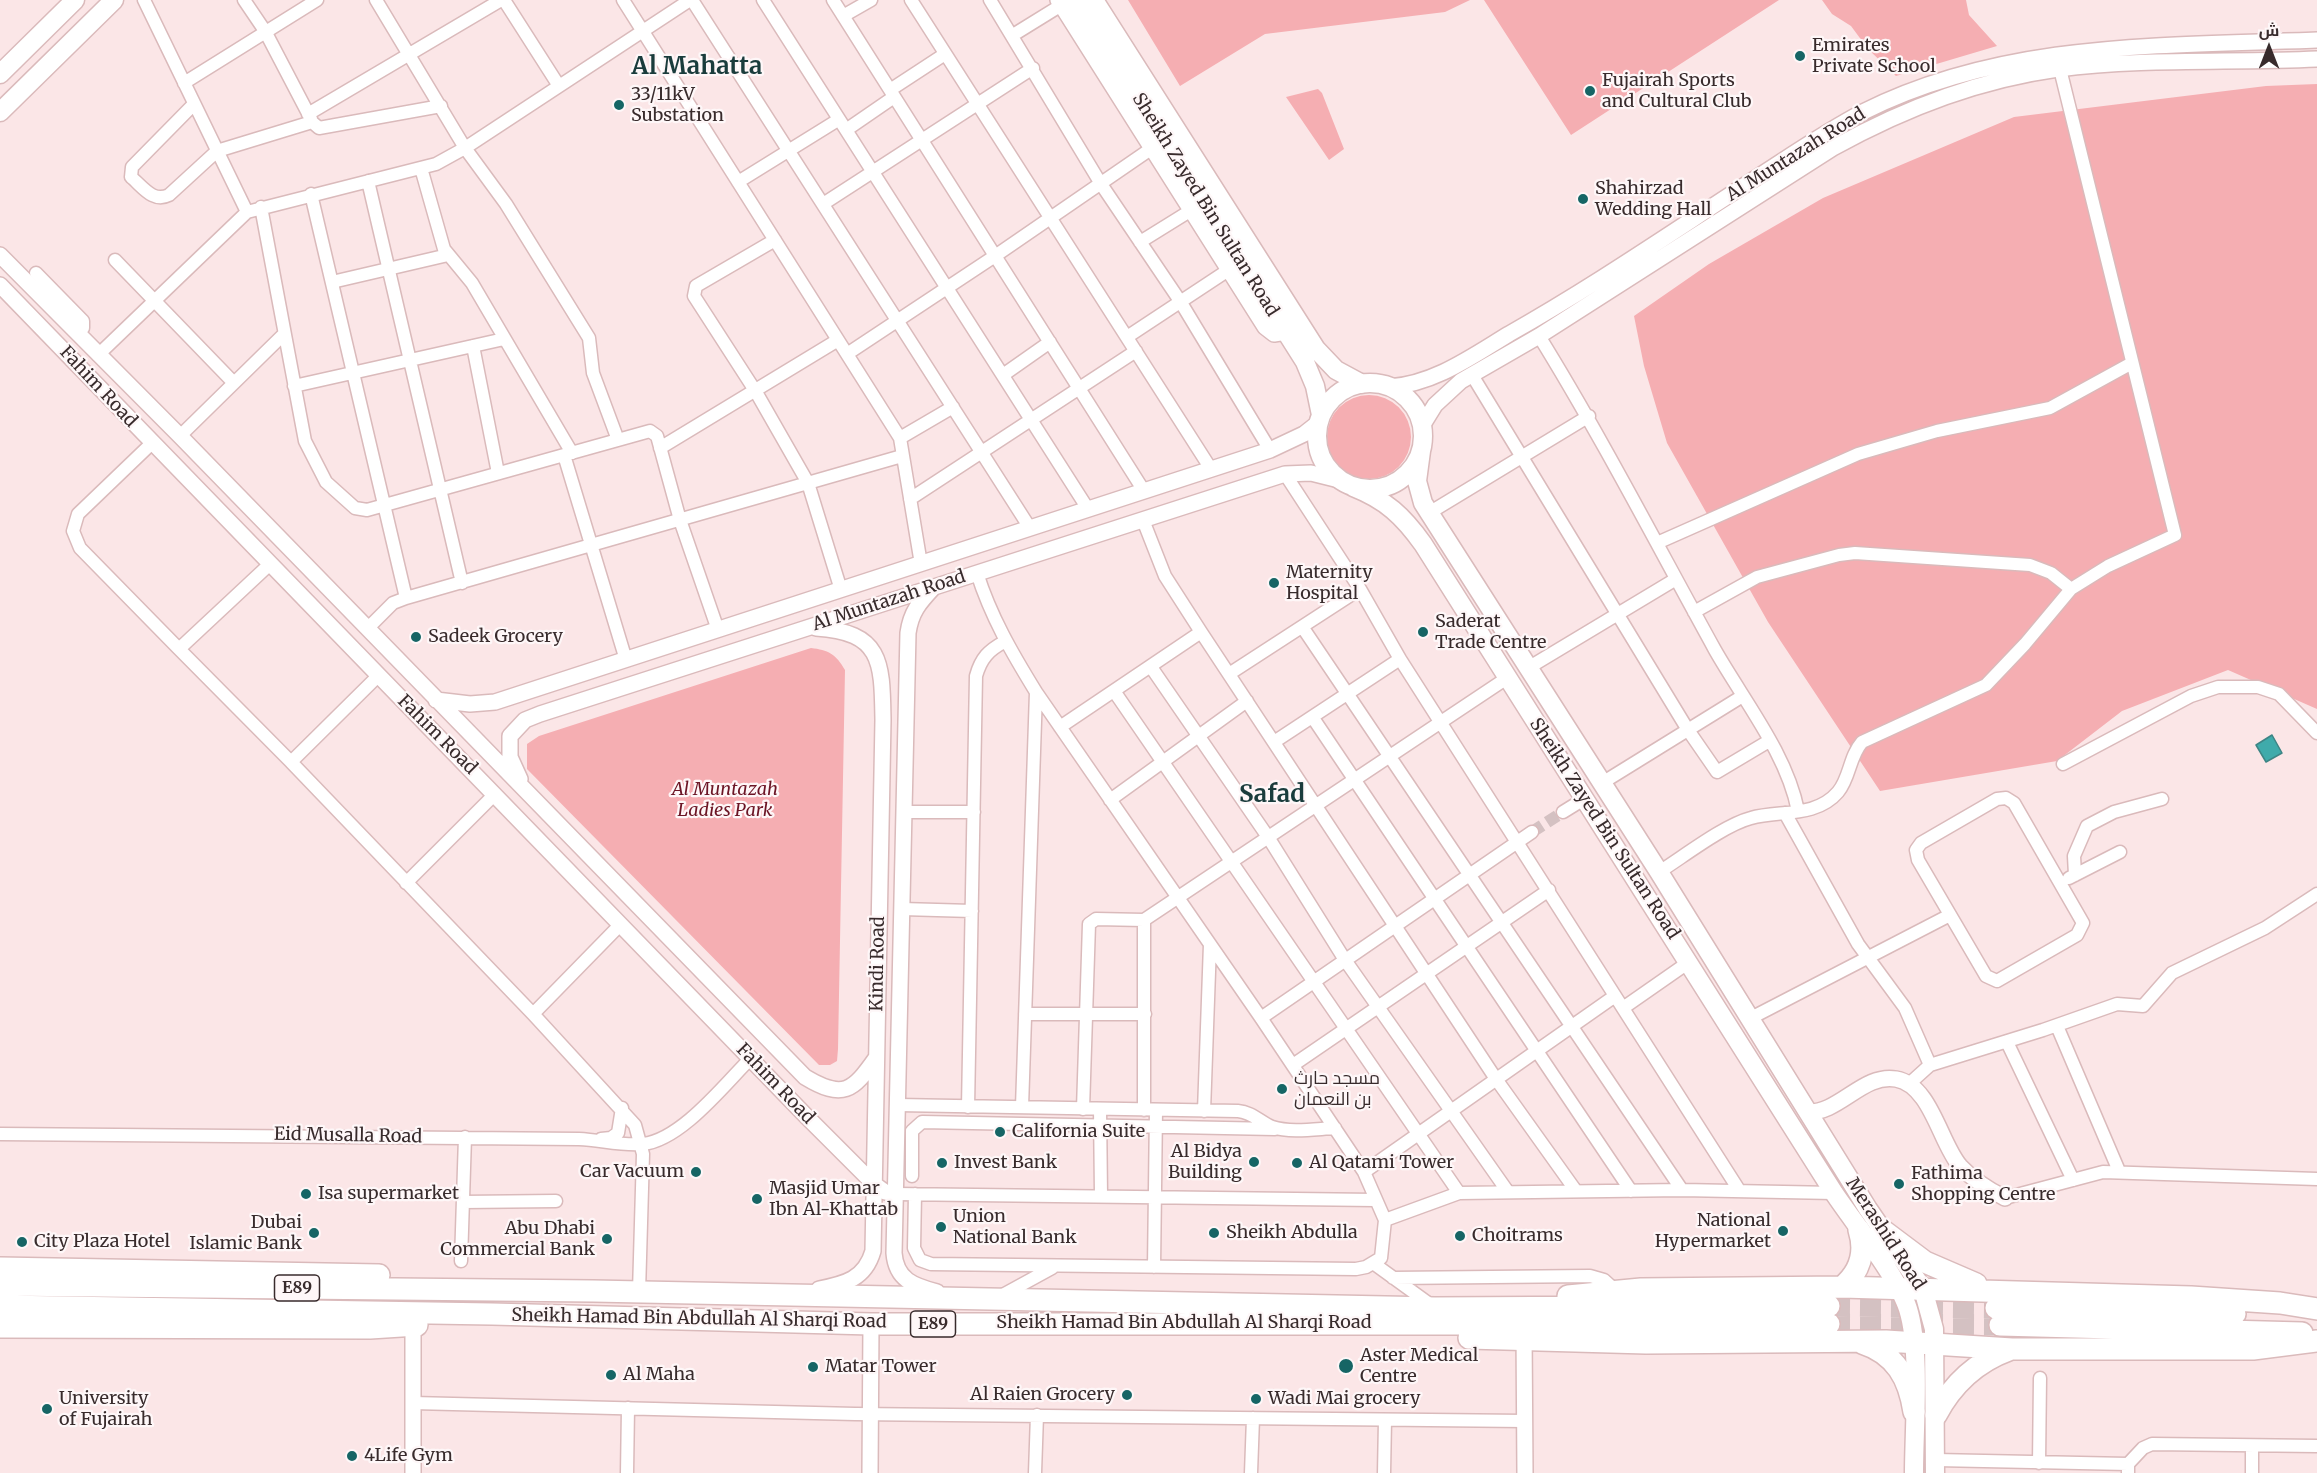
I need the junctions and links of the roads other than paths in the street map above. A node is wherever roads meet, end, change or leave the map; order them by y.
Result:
1 (75, 0) edge
2 (114, 0) edge
3 (144, 0) edge
4 (153, 0) edge
5 (244, 0) edge
6 (317, 0) edge
7 (376, 0) edge
8 (502, 0) edge
9 (622, 0) edge
10 (691, 0) edge
11 (763, 0) edge
12 (833, 0) edge
13 (871, 0) edge
14 (911, 0) edge
15 (990, 0) edge
16 (1094, 0) edge
17 (1066, 1) edge
18 (843, 16) junction
19 (152, 17) junction
20 (265, 31) junction
21 (642, 31) junction
22 (1013, 35) junction
23 (2317, 40) edge
24 (2288, 41) junction
25 (945, 54) junction
26 (411, 56) junction
27 (2317, 59) edge
28 (2258, 62) junction
29 (1033, 68) junction
30 (2060, 69) junction
31 (0, 74) edge
32 (184, 83) junction
33 (560, 86) junction
34 (892, 94) junction
35 (977, 103) junction
36 (194, 104) junction
37 (441, 106) junction
38 (0, 112) edge
39 (310, 118) junction
40 (842, 125) junction
41 (921, 139) junction
42 (1158, 144) junction
43 (465, 148) junction
44 (789, 150) junction
45 (217, 151) junction
46 (421, 168) junction
47 (872, 171) junction
48 (368, 181) junction
49 (738, 182) junction
50 (1101, 184) junction
51 (311, 194) junction
52 (822, 204) junction
53 (261, 207) junction
54 (1198, 207) junction
55 (247, 212) junction
56 (1051, 219) junction
57 (775, 240) junction
58 (1140, 242) junction
59 (0, 255) edge
60 (448, 255) junction
61 (996, 256) junction
62 (115, 260) dead end
63 (1235, 266) junction
64 (388, 268) junction
65 (36, 273) dead end
66 (332, 282) junction
67 (0, 285) edge
68 (947, 288) junction
69 (153, 300) junction
70 (1180, 301) junction
71 (897, 321) junction
72 (78, 334) junction
73 (284, 334) junction
74 (1539, 336) junction
75 (1127, 337) junction
76 (504, 339) junction
77 (838, 340) junction
78 (1050, 342) junction
79 (473, 346) junction
80 (1136, 351) junction
81 (847, 354) junction
82 (98, 355) junction
83 (410, 360) junction
84 (2132, 363) junction
85 (353, 373) junction
86 (1003, 375) junction
87 (1472, 375) junction
88 (233, 382) junction
89 (1362, 384) junction
90 (294, 386) junction
91 (1389, 387) junction
92 (1079, 388) junction
93 (756, 392) junction
94 (953, 407) junction
95 (1589, 416) junction
96 (1320, 419) junction
97 (1032, 421) junction
98 (1422, 426) junction
99 (180, 436) junction
100 (900, 438) junction
101 (618, 440) junction
102 (151, 444) junction
103 (660, 448) junction
104 (1270, 450) junction
105 (1421, 451) junction
106 (981, 452) junction
107 (568, 454) junction
108 (902, 456) junction
109 (1522, 457) junction
110 (1212, 469) junction
111 (498, 473) junction
112 (1285, 474) junction
113 (808, 483) junction
114 (1346, 483) junction
115 (440, 489) junction
116 (1144, 491) junction
117 (910, 499) junction
118 (384, 507) junction
119 (1088, 509) junction
120 (1429, 513) junction
121 (680, 520) junction
122 (1143, 520) junction
123 (1030, 528) junction
124 (1657, 543) junction
125 (593, 545) junction
126 (270, 564) junction
127 (921, 564) junction
128 (308, 566) junction
129 (977, 573) junction
130 (1676, 579) junction
131 (286, 581) junction
132 (462, 583) junction
133 (935, 586) junction
134 (1360, 589) junction
135 (2072, 589) junction
136 (841, 590) junction
137 (406, 598) junction
138 (1694, 612) junction
139 (1618, 615) junction
140 (808, 627) junction
141 (368, 628) junction
142 (1303, 628) junction
143 (718, 630) junction
144 (1201, 632) junction
145 (1004, 642) junction
146 (179, 649) junction
147 (1400, 658) junction
148 (626, 660) junction
149 (1151, 667) junction
150 (1528, 668) junction
151 (1229, 674) junction
152 (378, 676) junction
153 (569, 678) junction
154 (1507, 678) junction
155 (1114, 691) junction
156 (1036, 692) junction
157 (1348, 694) junction
158 (1741, 697) junction
159 (436, 700) junction
160 (1247, 701) junction
161 (575, 702) junction
162 (1313, 718) junction
163 (1441, 721) junction
164 (1060, 727) junction
165 (1688, 730) junction
166 (2317, 733) edge
167 (1198, 736) junction
168 (1769, 741) junction
169 (1274, 742) junction
170 (1390, 757) junction
171 (291, 762) junction
172 (1162, 762) junction
173 (2063, 764) dead end
174 (1354, 780) junction
175 (1602, 783) junction
176 (495, 794) junction
177 (1584, 799) junction
178 (2162, 799) dead end
179 (536, 800) junction
180 (1110, 800) junction
181 (1316, 806) junction
182 (1798, 811) junction
183 (905, 812) junction
184 (974, 812) junction
185 (1563, 812) tunnel mouth
186 (1785, 813) junction
187 (519, 822) junction
188 (1532, 832) tunnel mouth
189 (1268, 837) junction
190 (1517, 841) junction
191 (2120, 852) dead end
192 (1230, 861) junction
193 (1659, 873) junction
194 (1469, 874) junction
195 (2075, 875) junction
196 (406, 883) junction
197 (2060, 883) junction
198 (1549, 890) junction
199 (2317, 894) edge
200 (1177, 896) junction
201 (1434, 899) junction
202 (902, 909) junction
203 (972, 911) junction
204 (1950, 915) junction
205 (1144, 920) junction
206 (1502, 922) junction
207 (620, 925) junction
208 (1395, 926) junction
209 (1210, 944) junction
210 (1466, 946) junction
211 (1868, 958) junction
212 (1346, 960) junction
213 (1689, 962) junction
214 (1427, 974) junction
215 (1313, 982) junction
216 (1616, 996) junction
217 (1378, 1007) junction
218 (1623, 1008) junction
219 (533, 1014) junction
220 (1025, 1014) junction
221 (1086, 1014) junction
222 (1145, 1014) junction
223 (1262, 1018) junction
224 (1749, 1019) junction
225 (877, 1024) junction
226 (900, 1026) junction
227 (2057, 1026) junction
228 (1572, 1027) junction
229 (1346, 1029) junction
230 (2007, 1042) junction
231 (1537, 1051) junction
232 (876, 1058) junction
233 (750, 1059) junction
234 (1293, 1065) junction
235 (1930, 1065) junction
236 (1496, 1079) junction
237 (1910, 1084) junction
238 (898, 1105) junction
239 (968, 1107) junction
240 (1022, 1107) junction
241 (622, 1108) junction
242 (1083, 1108) junction
243 (1100, 1109) junction
244 (1150, 1110) junction
245 (1204, 1111) junction
246 (1451, 1111) junction
247 (1807, 1112) junction
248 (1100, 1126) junction
249 (1155, 1128) junction
250 (1335, 1128) junction
251 (1280, 1129) junction
252 (0, 1134) edge
253 (1418, 1135) junction
254 (465, 1137) junction
255 (592, 1139) junction
256 (642, 1144) junction
257 (2118, 1171) junction
258 (1364, 1172) junction
259 (912, 1176) dead end
260 (2317, 1179) edge
261 (2073, 1180) junction
262 (874, 1184) junction
263 (1682, 1190) junction
264 (1739, 1190) junction
265 (1576, 1191) junction
266 (1631, 1191) junction
267 (1508, 1192) junction
268 (1459, 1193) junction
269 (1834, 1193) junction
270 (895, 1194) junction
271 (915, 1194) junction
272 (1101, 1195) junction
273 (1155, 1196) junction
274 (2005, 1198) joint
275 (1375, 1200) junction
276 (556, 1201) dead end
277 (463, 1202) junction
278 (1385, 1220) junction
279 (1881, 1229) junction
280 (1859, 1230) junction
281 (461, 1261) dead end
282 (1373, 1263) junction
283 (1056, 1266) junction
284 (1154, 1267) junction
285 (0, 1268) edge
286 (1565, 1276) junction
287 (1393, 1278) junction
288 (0, 1285) edge
289 (1842, 1287) junction
290 (1898, 1288) junction
291 (1615, 1290) junction
292 (593, 1291) junction
293 (639, 1292) junction
294 (1584, 1294) junction
295 (790, 1295) junction
296 (1926, 1297) junction
297 (963, 1299) junction
298 (995, 1299) junction
299 (0, 1306) edge
300 (1511, 1307) junction
301 (1435, 1308) junction
302 (2000, 1308) junction
303 (2317, 1309) edge
304 (492, 1314) junction
305 (2317, 1316) edge
306 (871, 1324) junction
307 (413, 1325) junction
308 (0, 1327) edge
309 (1524, 1333) junction
310 (2317, 1334) edge
311 (1920, 1335) junction
312 (1850, 1341) junction
313 (2317, 1341) edge
314 (2012, 1349) junction
315 (2040, 1378) dead end
316 (413, 1403) junction
317 (628, 1408) junction
318 (1914, 1412) junction
319 (871, 1414) junction
320 (1037, 1415) junction
321 (1936, 1415) junction
322 (1253, 1418) junction
323 (1385, 1420) junction
324 (1525, 1422) junction
325 (2253, 1446) junction
326 (2317, 1446) edge
327 (2039, 1463) junction
328 (1936, 1467) edge
329 (2128, 1469) edge
330 (413, 1473) edge
331 (627, 1473) edge
332 (870, 1473) edge
333 (1035, 1473) edge
334 (1251, 1473) edge
335 (1384, 1473) edge
336 (1525, 1473) edge
337 (1914, 1473) edge
338 (2252, 1473) edge

1 - 31 main road
2 - 38 main road
3 - 19 street
4 - 19 street
5 - 20 street
6 - 20 street
7 - 26 street
8 - 26 street
8 - 33 street
9 - 21 street
10 - 21 street
10 - 44 street
11 - 40 street
12 - 18 street
13 - 18 street
14 - 25 street
15 - 22 street
16 - 89 main road, Sheikh Zayed Bin Sultan Road
17 - 22 street
17 - 42 main road, Sheikh Zayed Bin Sultan Road
18 - 34 street
19 - 32 street
20 - 32 street
20 - 39 street
21 - 33 street
21 - 49 street
22 - 29 street
23 - 24 street, Al Muntazah Road
24 - 28 street
24 - 91 street, Al Muntazah Road
25 - 34 street
25 - 35 street
26 - 37 street
26 - 39 street
27 - 28 street, Al Muntazah Road
28 - 30 street, Al Muntazah Road
29 - 35 street
29 - 50 street
30 - 74 street, Al Muntazah Road
30 - 84 street
32 - 36 street
33 - 43 street
34 - 40 street
34 - 41 street
35 - 41 street
35 - 56 street
36 - 45 street
36 - 45 street
37 - 39 street
37 - 43 street
39 - 45 street
40 - 44 street
40 - 47 street
41 - 47 street
41 - 61 street
42 - 50 street
42 - 54 main road, Sheikh Zayed Bin Sultan Road
43 - 46 street
43 - 101 street
44 - 49 street
44 - 52 street
45 - 55 street
46 - 48 street
46 - 60 street
47 - 52 street
47 - 68 street
48 - 51 street
48 - 64 street
49 - 57 street
50 - 56 street
50 - 58 street
51 - 53 street
51 - 66 street
52 - 71 street
53 - 55 street
53 - 73 street
54 - 58 street
54 - 63 main road, Sheikh Zayed Bin Sultan Road
55 - 69 street
56 - 61 street
56 - 75 street
57 - 77 street
57 - 93 street
58 - 70 street
59 - 72 street, Fahim Road
60 - 64 street
60 - 76 street
61 - 68 street
61 - 78 street
62 - 69 street
63 - 70 street
63 - 96 main road, Sheikh Zayed Bin Sultan Road
64 - 66 street
64 - 83 street
65 - 72 street
66 - 85 street
67 - 102 street, Fahim Road
68 - 71 street
68 - 86 street
69 - 82 street
69 - 88 street
70 - 75 street
70 - 104 street
71 - 81 street
71 - 94 street
72 - 82 street, Fahim Road
73 - 88 street
73 - 90 street
74 - 87 street, Al Muntazah Road
74 - 95 street
75 - 80 street
76 - 79 street
76 - 107 street
77 - 81 street
77 - 93 street
78 - 86 street
78 - 92 street
79 - 83 street
79 - 111 street
80 - 92 street
80 - 110 street
81 - 100 street
82 - 99 street, Fahim Road
83 - 85 street
83 - 115 street
84 - 124 street
84 - 135 street
85 - 90 street
85 - 118 street
86 - 97 street
87 - 98 street, Al Muntazah Road
87 - 109 street
88 - 99 street
89 - 91 main road
89 - 96 main road
90 - 118 street
91 - 98 main road
92 - 97 street
92 - 116 street
93 - 103 street
93 - 113 street
94 - 100 street
94 - 106 street
95 - 109 street
95 - 124 street
96 - 104 street, Al Muntazah Road
96 - 114 main road
97 - 106 street
97 - 119 street
98 - 105 main road
99 - 128 street, Fahim Road
100 - 108 street
101 - 103 street
101 - 107 street
102 - 126 street, Fahim Road
102 - 146 street
103 - 121 street
104 - 110 street, Al Muntazah Road
105 - 114 main road
105 - 120 main road, Sheikh Zayed Bin Sultan Road
106 - 117 street
106 - 123 street
107 - 111 street
107 - 125 street
108 - 113 street
108 - 117 street
109 - 120 street
109 - 139 street
110 - 116 street, Al Muntazah Road
111 - 115 street
112 - 114 street, Al Muntazah Road
112 - 122 street, Al Muntazah Road
112 - 134 street
113 - 121 street
113 - 136 street
114 - 154 main road, Sheikh Zayed Bin Sultan Road
115 - 118 street
115 - 132 street
116 - 119 street, Al Muntazah Road
117 - 127 street
118 - 137 street
119 - 123 street, Al Muntazah Road
120 - 150 main road, Sheikh Zayed Bin Sultan Road
121 - 125 street
121 - 143 street
122 - 129 street, Al Muntazah Road
122 - 144 street
123 - 127 street, Al Muntazah Road
124 - 130 street
125 - 132 street
125 - 148 street
126 - 131 street, Fahim Road
126 - 146 street
127 - 136 street, Al Muntazah Road
128 - 131 street
128 - 141 street, Fahim Road
129 - 133 street, Al Muntazah Road
129 - 145 street
130 - 138 street
130 - 139 street
131 - 152 street, Fahim Road
132 - 137 street
133 - 140 street, Al Muntazah Road
133 - 183 street, Kindi Road
134 - 142 street
134 - 147 street
135 - 138 street
135 - 182 street
136 - 143 street, Al Muntazah Road
137 - 141 street
138 - 158 street
139 - 150 street
139 - 165 street
140 - 161 street, Al Muntazah Road
140 - 225 street, Kindi Road
141 - 159 street, Fahim Road
142 - 151 street
142 - 157 street
143 - 148 street, Al Muntazah Road
144 - 149 street
144 - 151 street
145 - 156 street
145 - 184 street
146 - 171 street
147 - 157 street
147 - 163 street
148 - 153 street, Al Muntazah Road
149 - 155 street
149 - 167 street
150 - 175 main road, Sheikh Zayed Bin Sultan Road
151 - 160 street
152 - 171 street
152 - 176 street, Fahim Road
153 - 159 street, Al Muntazah Road
153 - 161 street
154 - 163 street
154 - 177 main road, Sheikh Zayed Bin Sultan Road
155 - 164 street
155 - 172 street
156 - 164 street
156 - 220 street
157 - 162 street
157 - 170 street
158 - 165 street
158 - 168 street
159 - 179 street, Fahim Road
160 - 167 street
160 - 169 street
161 - 179 street, Al Muntazah Road
162 - 169 street
162 - 174 street
163 - 170 street
163 - 190 street
164 - 180 street
165 - 168 street
165 - 175 street
166 - 173 street
167 - 172 street
167 - 189 street
168 - 182 street
169 - 181 street
170 - 174 street
170 - 194 street
171 - 196 street
172 - 180 street
172 - 192 street
174 - 181 street
174 - 201 street
175 - 193 main road, Sheikh Zayed Bin Sultan Road
176 - 187 street, Fahim Road
176 - 196 street
177 - 185 street
177 - 213 main road, Sheikh Zayed Bin Sultan Road
178 - 195 street
179 - 187 street
179 - 232 street, Fahim Road
180 - 200 street
181 - 189 street
181 - 208 street
182 - 186 street
183 - 184 street
183 - 202 street, Kindi Road
184 - 203 street
186 - 193 street
186 - 211 street
187 - 207 street, Fahim Road
188 - 190 street
189 - 192 street
189 - 212 street
190 - 194 street
190 - 198 street
191 - 195 street
192 - 200 street
192 - 215 street
193 - 224 main road, Sheikh Zayed Bin Sultan Road
194 - 201 street
194 - 206 street
195 - 197 street
196 - 219 street
197 - 204 street
197 - 204 street
198 - 206 street
198 - 216 street
199 - 227 street
200 - 205 street
200 - 209 street
201 - 208 street
201 - 210 street
202 - 203 street
202 - 226 street, Kindi Road
203 - 239 street
204 - 211 street
205 - 221 street
205 - 222 street
206 - 210 street
206 - 228 street
207 - 219 street
207 - 233 street, Fahim Road
208 - 212 street
208 - 214 street
209 - 223 street
209 - 245 street
210 - 214 street
210 - 231 street
211 - 224 street
211 - 235 street
212 - 215 street
212 - 217 street
213 - 218 street
213 - 269 main road, Sheikh Zayed Bin Sultan Road
214 - 217 street
214 - 236 street
215 - 223 street
215 - 229 street
216 - 218 street
216 - 228 street
217 - 229 street
217 - 246 street
218 - 264 street
219 - 241 street
220 - 221 street
220 - 240 street
221 - 222 street
221 - 242 street
222 - 244 street
223 - 234 street
224 - 247 main road, Sheikh Zayed Bin Sultan Road
225 - 226 street
225 - 232 street, Kindi Road
226 - 238 street, Kindi Road
227 - 230 street
227 - 257 street
228 - 231 street
228 - 263 street
229 - 234 street
229 - 253 street
230 - 235 street
230 - 261 street
231 - 236 street
231 - 266 street
232 - 262 street, Kindi Road
233 - 256 street
233 - 262 street, Fahim Road
234 - 250 street
235 - 237 street
236 - 246 street
236 - 265 street
237 - 247 street
237 - 274 street
238 - 239 street
238 - 270 street, Kindi Road
239 - 240 street
240 - 242 street
241 - 255 street
241 - 256 street
242 - 243 street
243 - 244 street
243 - 248 street
244 - 245 street
244 - 249 street
245 - 251 street
246 - 253 street
246 - 267 street
247 - 279 main road, Merashid Road
248 - 249 street
248 - 259 street
248 - 272 street
249 - 251 street
249 - 273 street
250 - 251 street
250 - 258 street
252 - 254 street, Eid Musalla Road
253 - 258 street
253 - 268 street
254 - 255 street, Eid Musalla Road
254 - 277 street
255 - 256 street, Eid Musalla Road
256 - 293 street
257 - 260 street
257 - 261 street
258 - 275 street
261 - 274 street
262 - 270 street, Fahim Road
262 - 295 street, Kindi Road
263 - 264 street
263 - 266 street
264 - 269 street
265 - 266 street
265 - 267 street
267 - 268 street
268 - 278 street
269 - 280 main road, Merashid Road
270 - 271 street
270 - 297 street, Kindi Road
271 - 272 street
271 - 283 street
272 - 273 street
273 - 275 street
273 - 284 street
275 - 278 street
276 - 277 street
277 - 281 street
278 - 282 street
279 - 296 main road, Merashid Road
279 - 302 highway
280 - 289 highway
280 - 290 main road, Merashid Road
282 - 284 street
282 - 287 street
283 - 284 street
283 - 298 street
285 - 292 highway
286 - 287 street
286 - 291 street
286 - 294 street
287 - 301 street
288 - 292 highway, Sheikh Hamad Bin Abdullah Al Sharqi Road / E89
289 - 290 highway
289 - 291 highway
290 - 296 highway
290 - 311 main road, Merashid Road
291 - 294 highway
292 - 293 highway, Sheikh Hamad Bin Abdullah Al Sharqi Road / E89
293 - 295 highway, Sheikh Hamad Bin Abdullah Al Sharqi Road / E89
294 - 300 highway
295 - 297 highway, Sheikh Hamad Bin Abdullah Al Sharqi Road / E89
296 - 302 highway
296 - 311 main road, Merashid Road
296 - 311 main road
297 - 298 highway, Sheikh Hamad Bin Abdullah Al Sharqi Road / E89
298 - 301 highway, Sheikh Hamad Bin Abdullah Al Sharqi Road / E89
299 - 304 highway, Sheikh Hamad Bin Abdullah Al Sharqi Road / E89
300 - 301 highway, Sheikh Hamad Bin Abdullah Al Sharqi Road
300 - 309 highway, Sheikh Hamad Bin Abdullah Al Sharqi Road
302 - 303 highway
302 - 305 highway
302 - 310 highway
304 - 306 highway, Sheikh Hamad Bin Abdullah Al Sharqi Road / E89
304 - 307 highway
306 - 309 highway, Sheikh Hamad Bin Abdullah Al Sharqi Road / E89
306 - 319 street
307 - 308 highway
307 - 316 street
309 - 312 highway
309 - 324 street
311 - 312 highway
311 - 314 highway
311 - 318 main road, Merashid Road
311 - 321 main road, Merashid Road
312 - 318 highway
313 - 314 highway
314 - 321 highway
315 - 327 street
316 - 317 street
316 - 330 street
317 - 319 street
317 - 331 street
318 - 337 main road, Merashid Road
319 - 320 street
319 - 332 street
320 - 322 street
320 - 333 street
321 - 328 main road, Merashid Road
322 - 323 street
322 - 334 street
323 - 324 street
323 - 335 street
324 - 336 street
325 - 326 street
325 - 329 street
325 - 338 street
327 - 328 street
327 - 329 street

